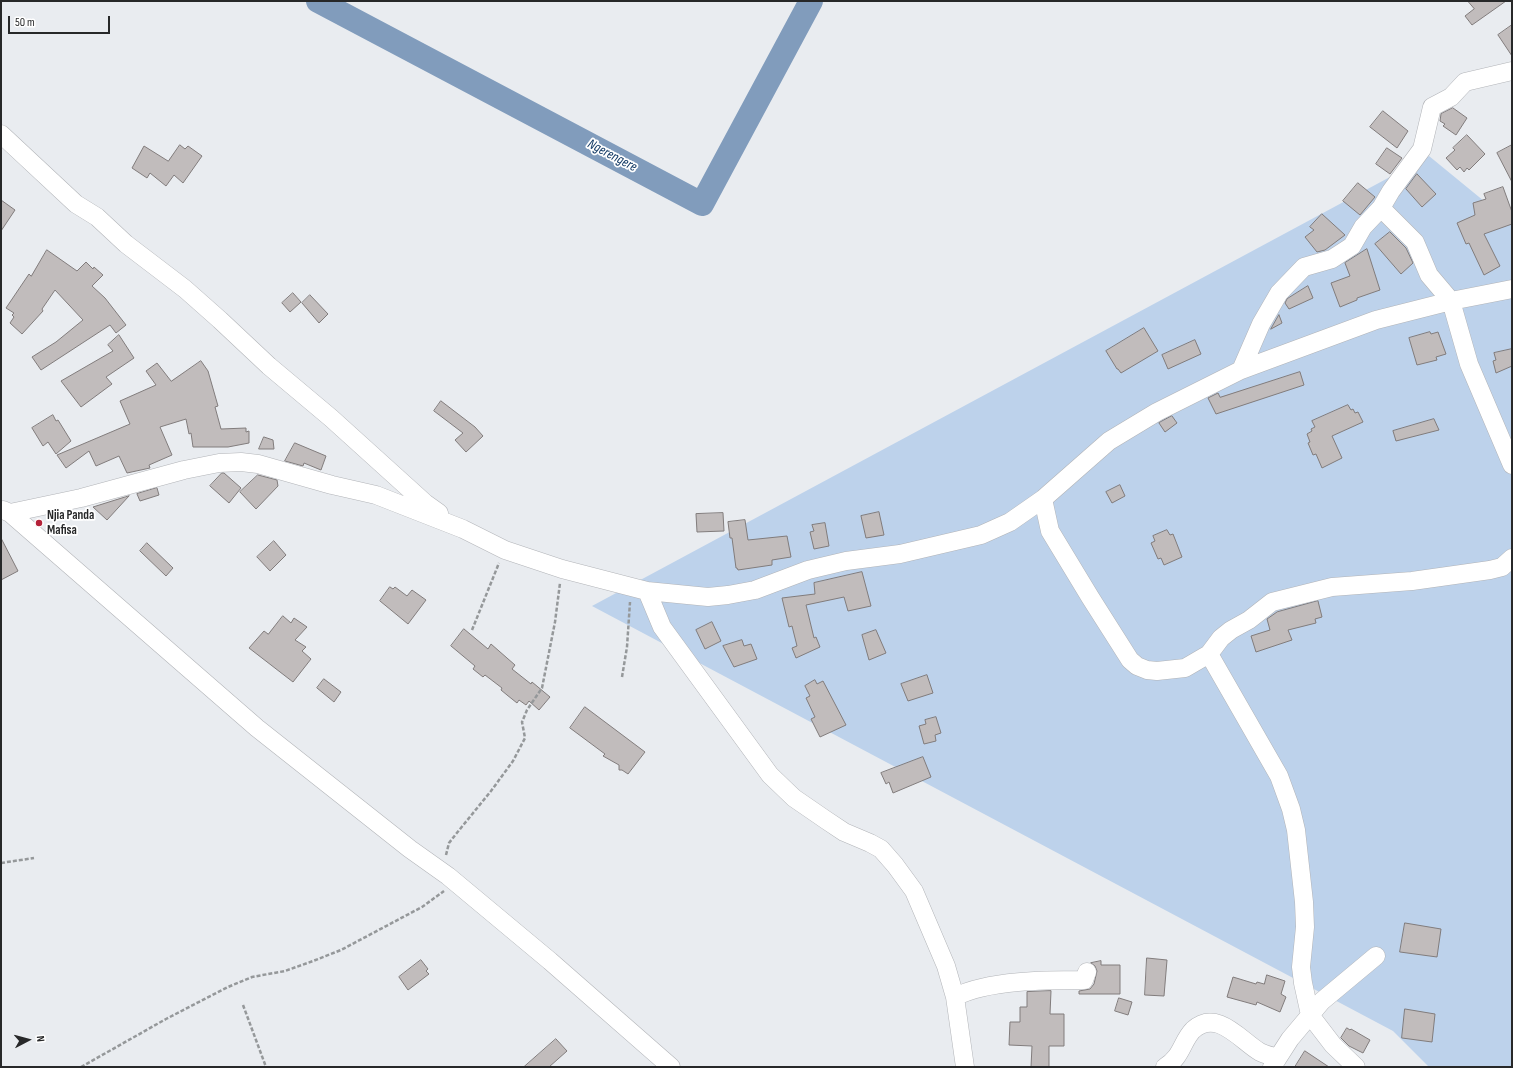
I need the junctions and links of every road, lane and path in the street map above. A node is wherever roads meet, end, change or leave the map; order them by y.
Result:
1 (1512, 71) edge
2 (1, 134) edge
3 (1381, 208) junction
4 (1512, 289) edge
5 (1451, 301) junction
6 (1241, 370) junction
7 (1512, 465) edge
8 (1043, 500) junction
9 (6, 511) edge
10 (463, 529) junction
11 (505, 550) junction
12 (1512, 558) edge
13 (562, 569) junction
14 (639, 589) junction
15 (472, 630) dead end
16 (1209, 654) junction
17 (622, 677) dead end
18 (34, 858) dead end
19 (1, 863) edge
20 (448, 876) junction
21 (1376, 956) dead end
22 (1087, 972) dead end
23 (955, 997) junction
24 (243, 1005) dead end
25 (1310, 1015) junction
26 (1275, 1063) edge
27 (81, 1067) edge
28 (266, 1067) edge
29 (670, 1067) edge
30 (965, 1067) edge
31 (1165, 1067) edge
32 (1356, 1067) edge

1 - 3 street
2 - 10 street
3 - 5 street
3 - 6 street
4 - 5 street
5 - 6 street
5 - 7 street
6 - 8 street
8 - 14 street
8 - 16 street
9 - 10 street
9 - 20 street
10 - 11 street
11 - 13 street
11 - 15 path
12 - 16 street
13 - 14 street
13 - 20 path
14 - 17 path
14 - 23 street
16 - 25 street
18 - 19 path
20 - 27 path
20 - 29 street
21 - 25 street
22 - 23 street
23 - 30 street
24 - 28 path
25 - 26 street
25 - 32 street
26 - 31 street

